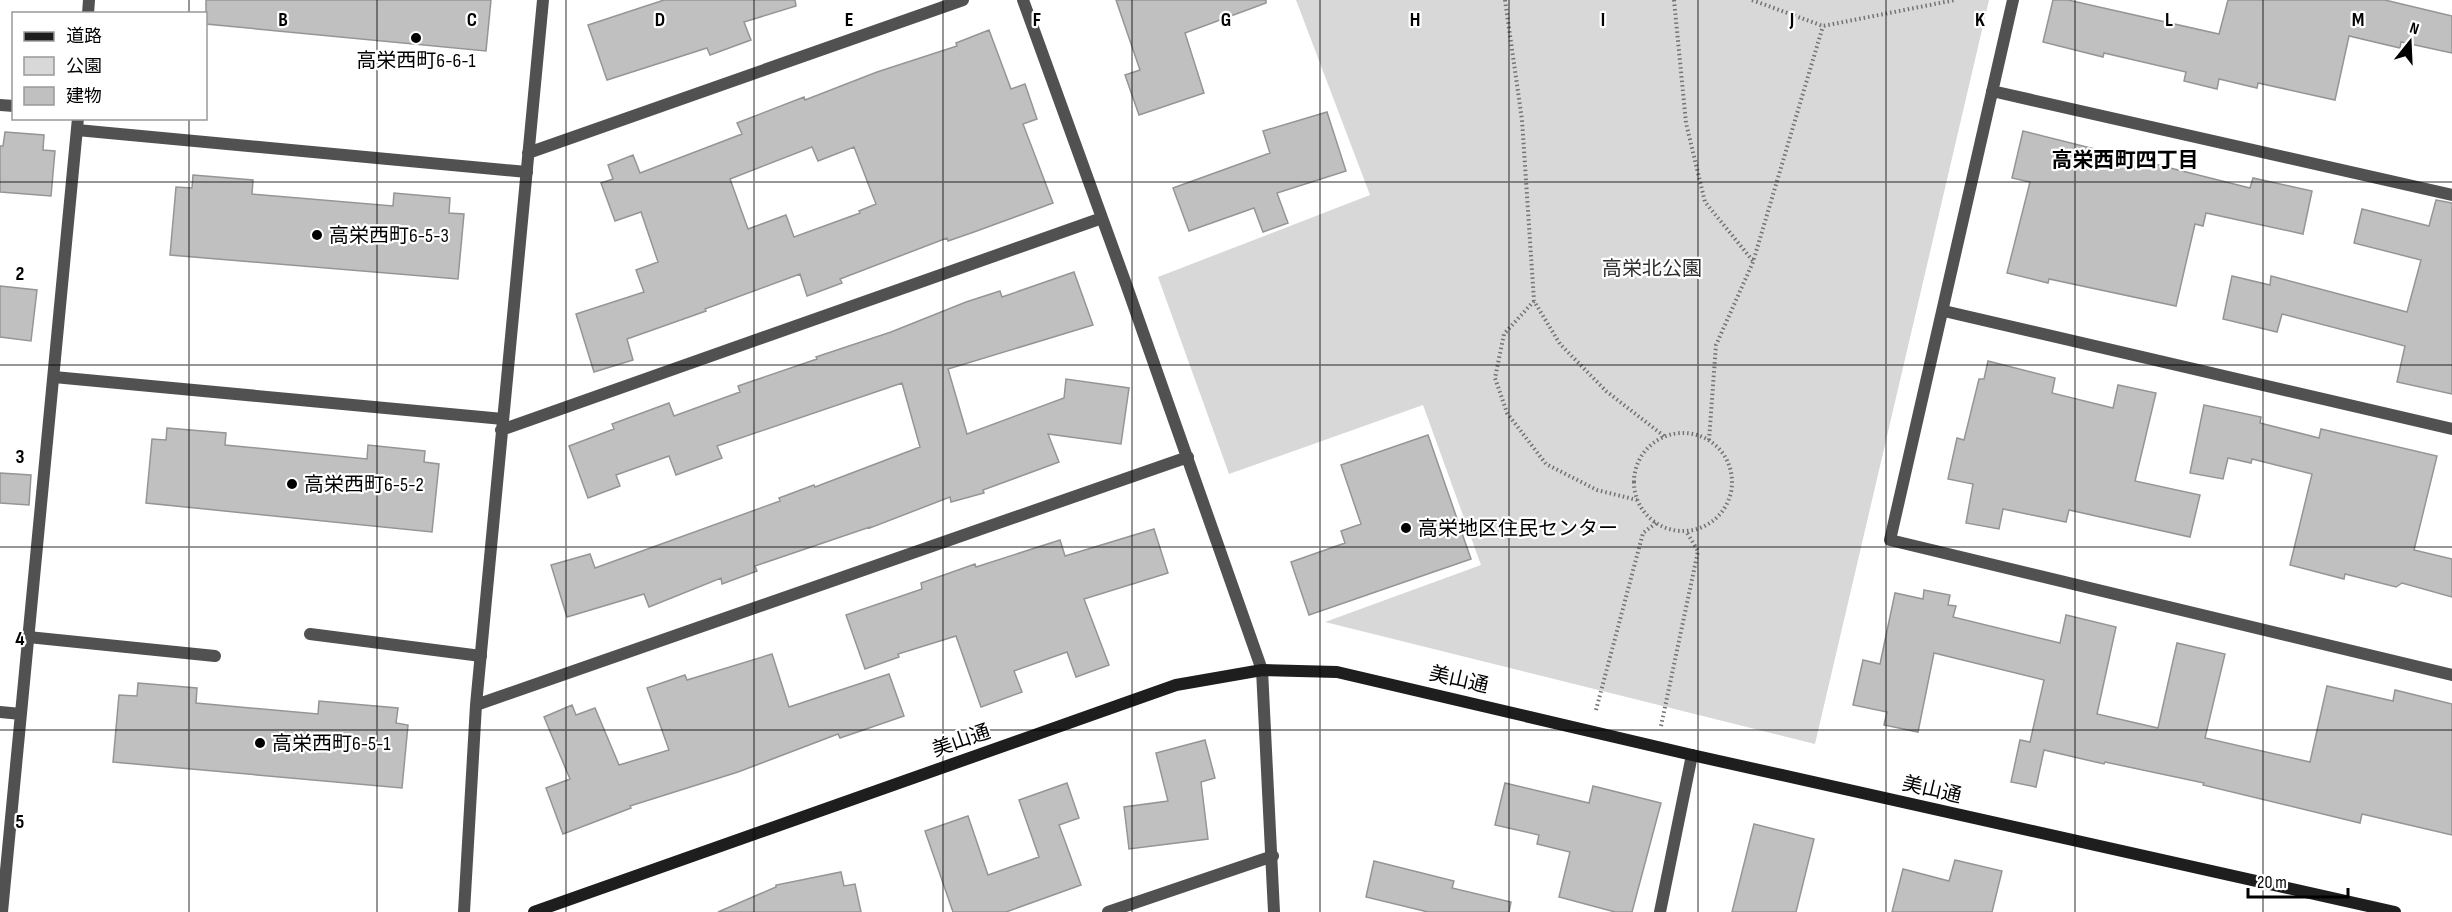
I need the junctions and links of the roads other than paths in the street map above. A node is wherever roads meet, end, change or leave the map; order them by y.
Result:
1 (543, 0) edge
2 (963, 0) edge
3 (1023, 0) edge
4 (2013, 0) edge
5 (1992, 91) junction
6 (77, 124) edge
7 (528, 153) junction
8 (527, 172) junction
9 (2452, 195) edge
10 (1102, 218) junction
11 (1944, 311) junction
12 (54, 377) junction
13 (502, 425) junction
14 (2452, 429) edge
15 (1188, 457) junction
16 (309, 634) dead end
17 (28, 637) junction
18 (215, 656) dead end
19 (481, 656) junction
20 (1262, 670) junction
21 (2452, 675) edge
22 (476, 705) junction
23 (0, 712) edge
24 (21, 714) junction
25 (1692, 755) junction
26 (1273, 856) junction
27 (2, 912) edge
28 (464, 912) edge
29 (534, 912) edge
30 (1108, 912) edge
31 (1274, 912) edge
32 (1660, 912) edge
33 (2395, 912) edge

1 - 7 street
2 - 7 street
3 - 10 street
4 - 5 street
5 - 9 street
5 - 11 street
6 - 8 street
6 - 12 street
7 - 8 street
8 - 13 street
10 - 13 street
10 - 15 street
11 - 14 street
11 - 21 street
12 - 13 street
12 - 17 street
13 - 19 street
15 - 20 street
15 - 22 street
16 - 19 street
17 - 18 street
17 - 24 street
19 - 22 street
20 - 25 street, 美山通
20 - 26 street
20 - 29 street, 美山通
22 - 28 street
23 - 24 street
24 - 27 street
25 - 32 street
25 - 33 street, 美山通
26 - 30 street
26 - 31 street

